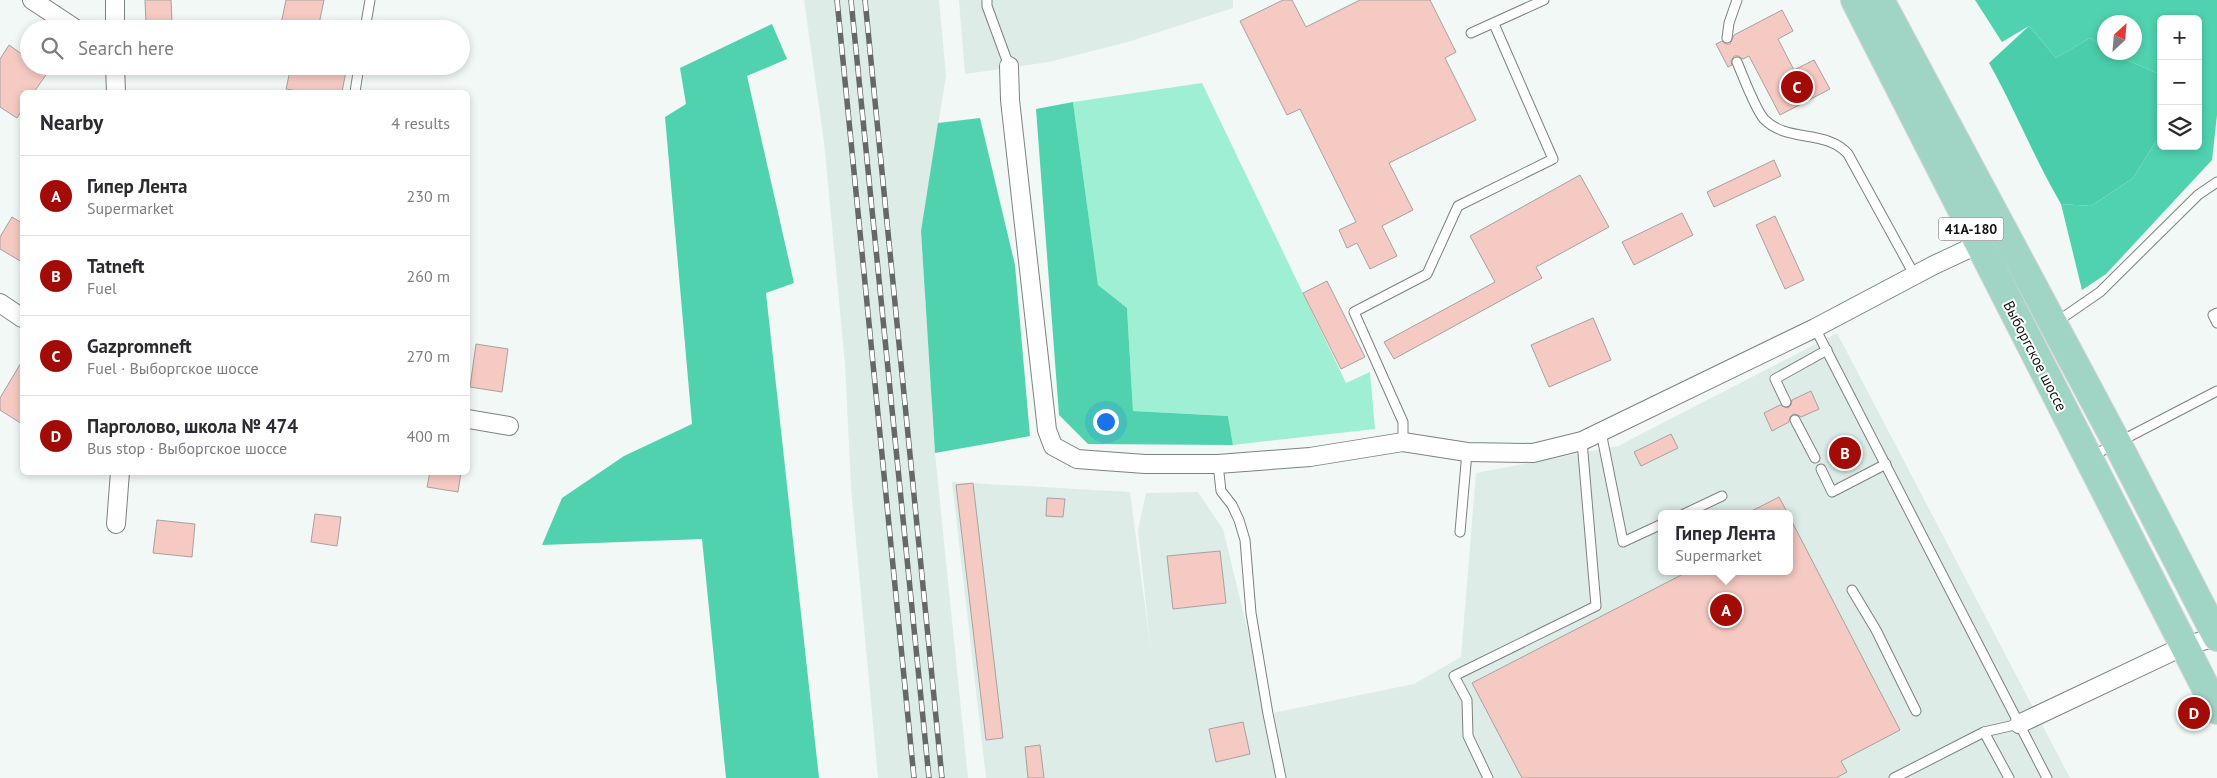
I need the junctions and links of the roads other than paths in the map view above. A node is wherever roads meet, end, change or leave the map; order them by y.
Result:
1 (32, 0) edge
2 (115, 0) edge
3 (370, 0) edge
4 (986, 0) edge
5 (1544, 0) edge
6 (1737, 0) edge
7 (1856, 0) edge
8 (1880, 0) edge
9 (62, 20) edge
10 (114, 20) edge
11 (367, 20) edge
12 (1494, 24) junction
13 (1471, 33) dead end
14 (1727, 38) dead end
15 (1737, 62) dead end
16 (1009, 66) joint
17 (115, 75) edge
18 (358, 75) edge
19 (116, 90) edge
20 (355, 90) edge
21 (2217, 182) edge
22 (1979, 244) junction
23 (1915, 276) junction
24 (0, 303) edge
25 (2217, 313) edge
26 (20, 317) edge
27 (2217, 323) edge
28 (2052, 324) junction
29 (1815, 328) junction
30 (1827, 350) junction
31 (2217, 390) edge
32 (1786, 402) dead end
33 (470, 419) edge
34 (1795, 420) dead end
35 (509, 426) dead end
36 (1601, 432) junction
37 (1582, 441) junction
38 (1402, 442) junction
39 (2117, 443) junction
40 (1467, 452) junction
41 (1815, 458) dead end
42 (2087, 458) junction
43 (1218, 464) junction
44 (1886, 464) junction
45 (1821, 469) dead end
46 (120, 475) edge
47 (1722, 496) dead end
48 (1692, 510) edge
49 (116, 524) dead end
50 (1658, 526) edge
51 (1460, 532) dead end
52 (1852, 590) dead end
53 (2217, 637) edge
54 (2184, 646) junction
55 (2217, 710) edge
56 (1916, 711) dead end
57 (2019, 724) junction
58 (1984, 732) junction
59 (1282, 778) edge
60 (1488, 778) edge
61 (1894, 778) edge
62 (2009, 778) edge
63 (2047, 778) edge

1 - 9 street
2 - 10 street
3 - 11 lane
4 - 16 lane
5 - 12 lane
6 - 14 lane
7 - 22 main road, Выборгское шоссе / 41А-180
8 - 28 main road, Выборгское шоссе / 41А-180
12 - 13 lane
12 - 38 lane
15 - 23 lane
16 - 43 street
17 - 19 street
18 - 20 lane
21 - 28 lane
22 - 23 street
22 - 42 main road, Выборгское шоссе / 41А-180
23 - 29 street
24 - 26 street
25 - 27 lane
28 - 39 main road, Выборгское шоссе / 41А-180
29 - 30 lane
29 - 36 street
30 - 32 lane
30 - 44 lane
31 - 39 lane
33 - 35 street
34 - 41 lane
36 - 37 street
36 - 50 lane
37 - 40 street
37 - 60 lane
38 - 40 street
38 - 43 street
39 - 42 lane
39 - 53 main road, Выборгское шоссе / 41А-180
40 - 51 lane
42 - 54 main road, Выборгское шоссе / 41А-180
43 - 59 lane
44 - 45 lane
44 - 57 lane
46 - 49 street
47 - 48 lane
52 - 56 lane
53 - 54 street
54 - 55 main road, Выборгское шоссе / 41А-180
54 - 57 street
57 - 58 lane
57 - 63 lane
58 - 61 lane
58 - 62 lane

